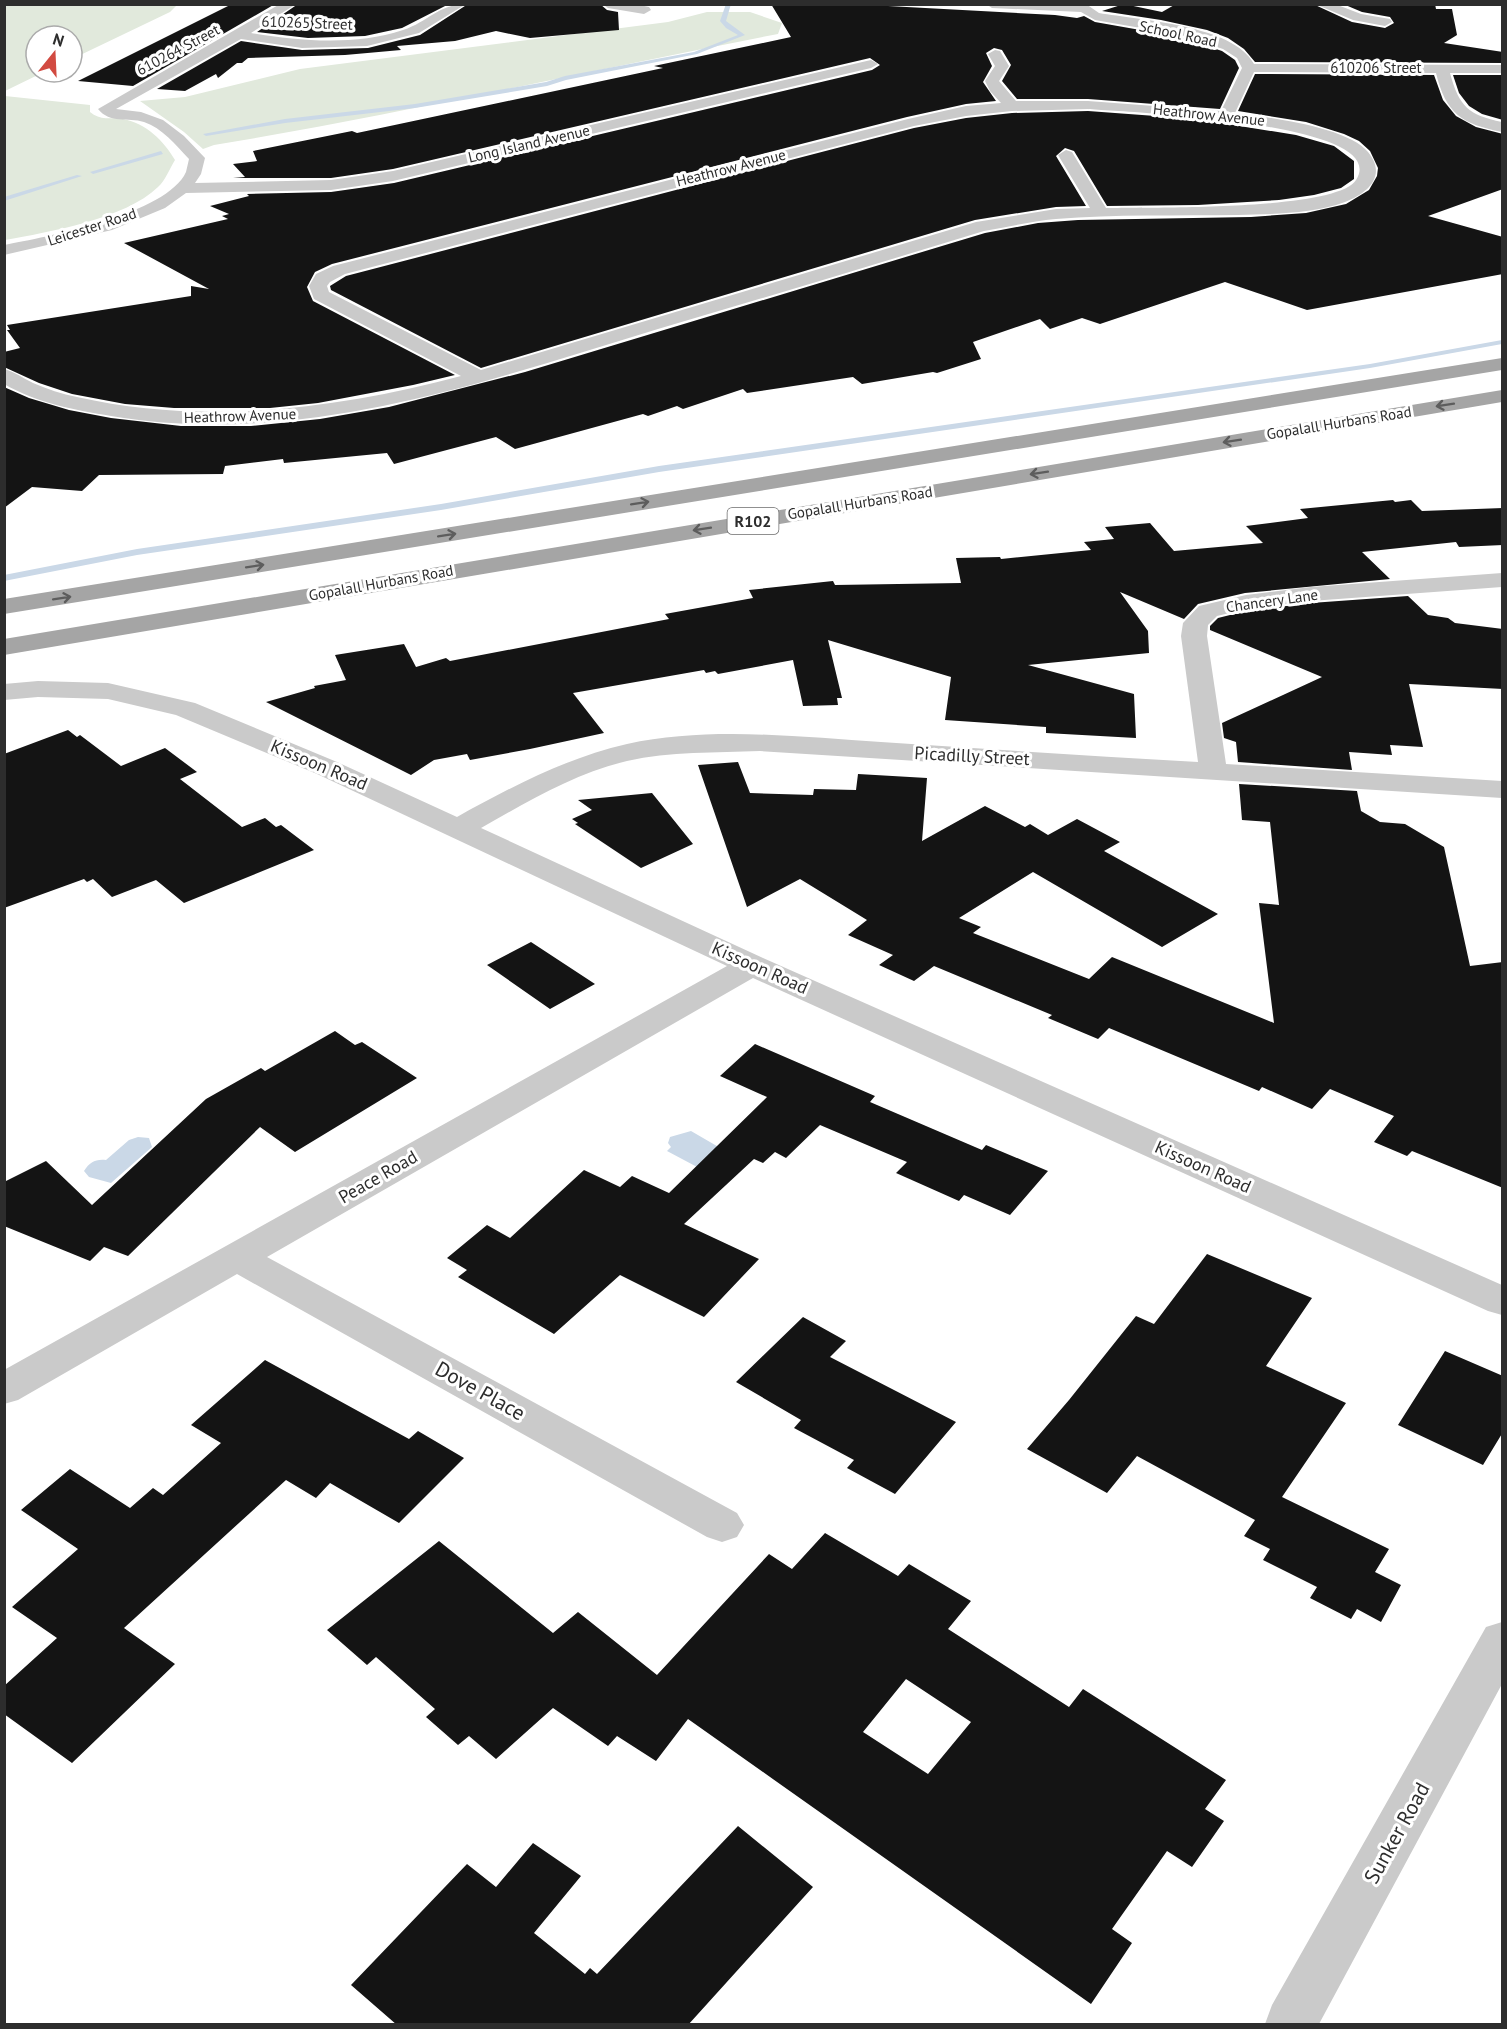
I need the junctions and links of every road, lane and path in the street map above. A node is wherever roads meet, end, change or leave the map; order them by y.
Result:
1 (290, 4) edge
2 (460, 4) edge
3 (608, 4) edge
4 (992, 4) edge
5 (1321, 4) edge
6 (1085, 6) edge
7 (644, 10) dead end
8 (1385, 22) dead end
9 (239, 35) junction
10 (995, 54) dead end
11 (872, 64) dead end
12 (1249, 68) junction
13 (1442, 69) junction
14 (1503, 69) edge
15 (132, 93) joint
16 (1012, 106) junction
17 (1226, 116) junction
18 (1503, 127) edge
19 (1066, 155) dead end
20 (181, 188) junction
21 (1100, 211) junction
22 (4, 250) edge
23 (1503, 364) edge
24 (4, 375) edge
25 (479, 377) junction
26 (1503, 396) edge
27 (1503, 580) edge
28 (4, 607) edge
29 (4, 647) edge
30 (4, 692) edge
31 (1214, 771) junction
32 (1503, 790) edge
33 (458, 829) junction
34 (753, 965) junction
35 (237, 1257) junction
36 (1503, 1302) edge
37 (4, 1389) edge
38 (722, 1525) dead end
39 (1503, 1641) edge
40 (1291, 2025) edge

1 - 9 street, 610265 Street
2 - 9 street, 610265 Street
3 - 7 street
4 - 6 street
5 - 8 street
6 - 12 street, School Road
9 - 15 street, 610264 Street
10 - 16 street
11 - 20 street, Long Island Avenue
12 - 13 street, 610206 Street
12 - 17 street
13 - 14 street, 610206 Street
13 - 18 street
15 - 20 street, Leicester Road
16 - 17 street, Heathrow Avenue
16 - 25 street, Heathrow Avenue
17 - 21 street, Heathrow Avenue
19 - 21 street
20 - 22 street, Leicester Road
21 - 25 street, Heathrow Avenue
28 -> 23 main road, Gopalall Hurbans Road / R102
24 - 25 street, Heathrow Avenue
26 -> 29 main road, Gopalall Hurbans Road / R102
27 - 31 street, Chancery Lane
30 - 33 street, Kissoon Road
31 - 32 street, Picadilly Street
31 - 33 street, Picadilly Street
33 - 34 street, Kissoon Road
34 - 35 street, Peace Road
34 - 36 street, Kissoon Road
35 - 37 street, Peace Road
35 - 38 street, Dove Place
39 - 40 street, Sunker Road

